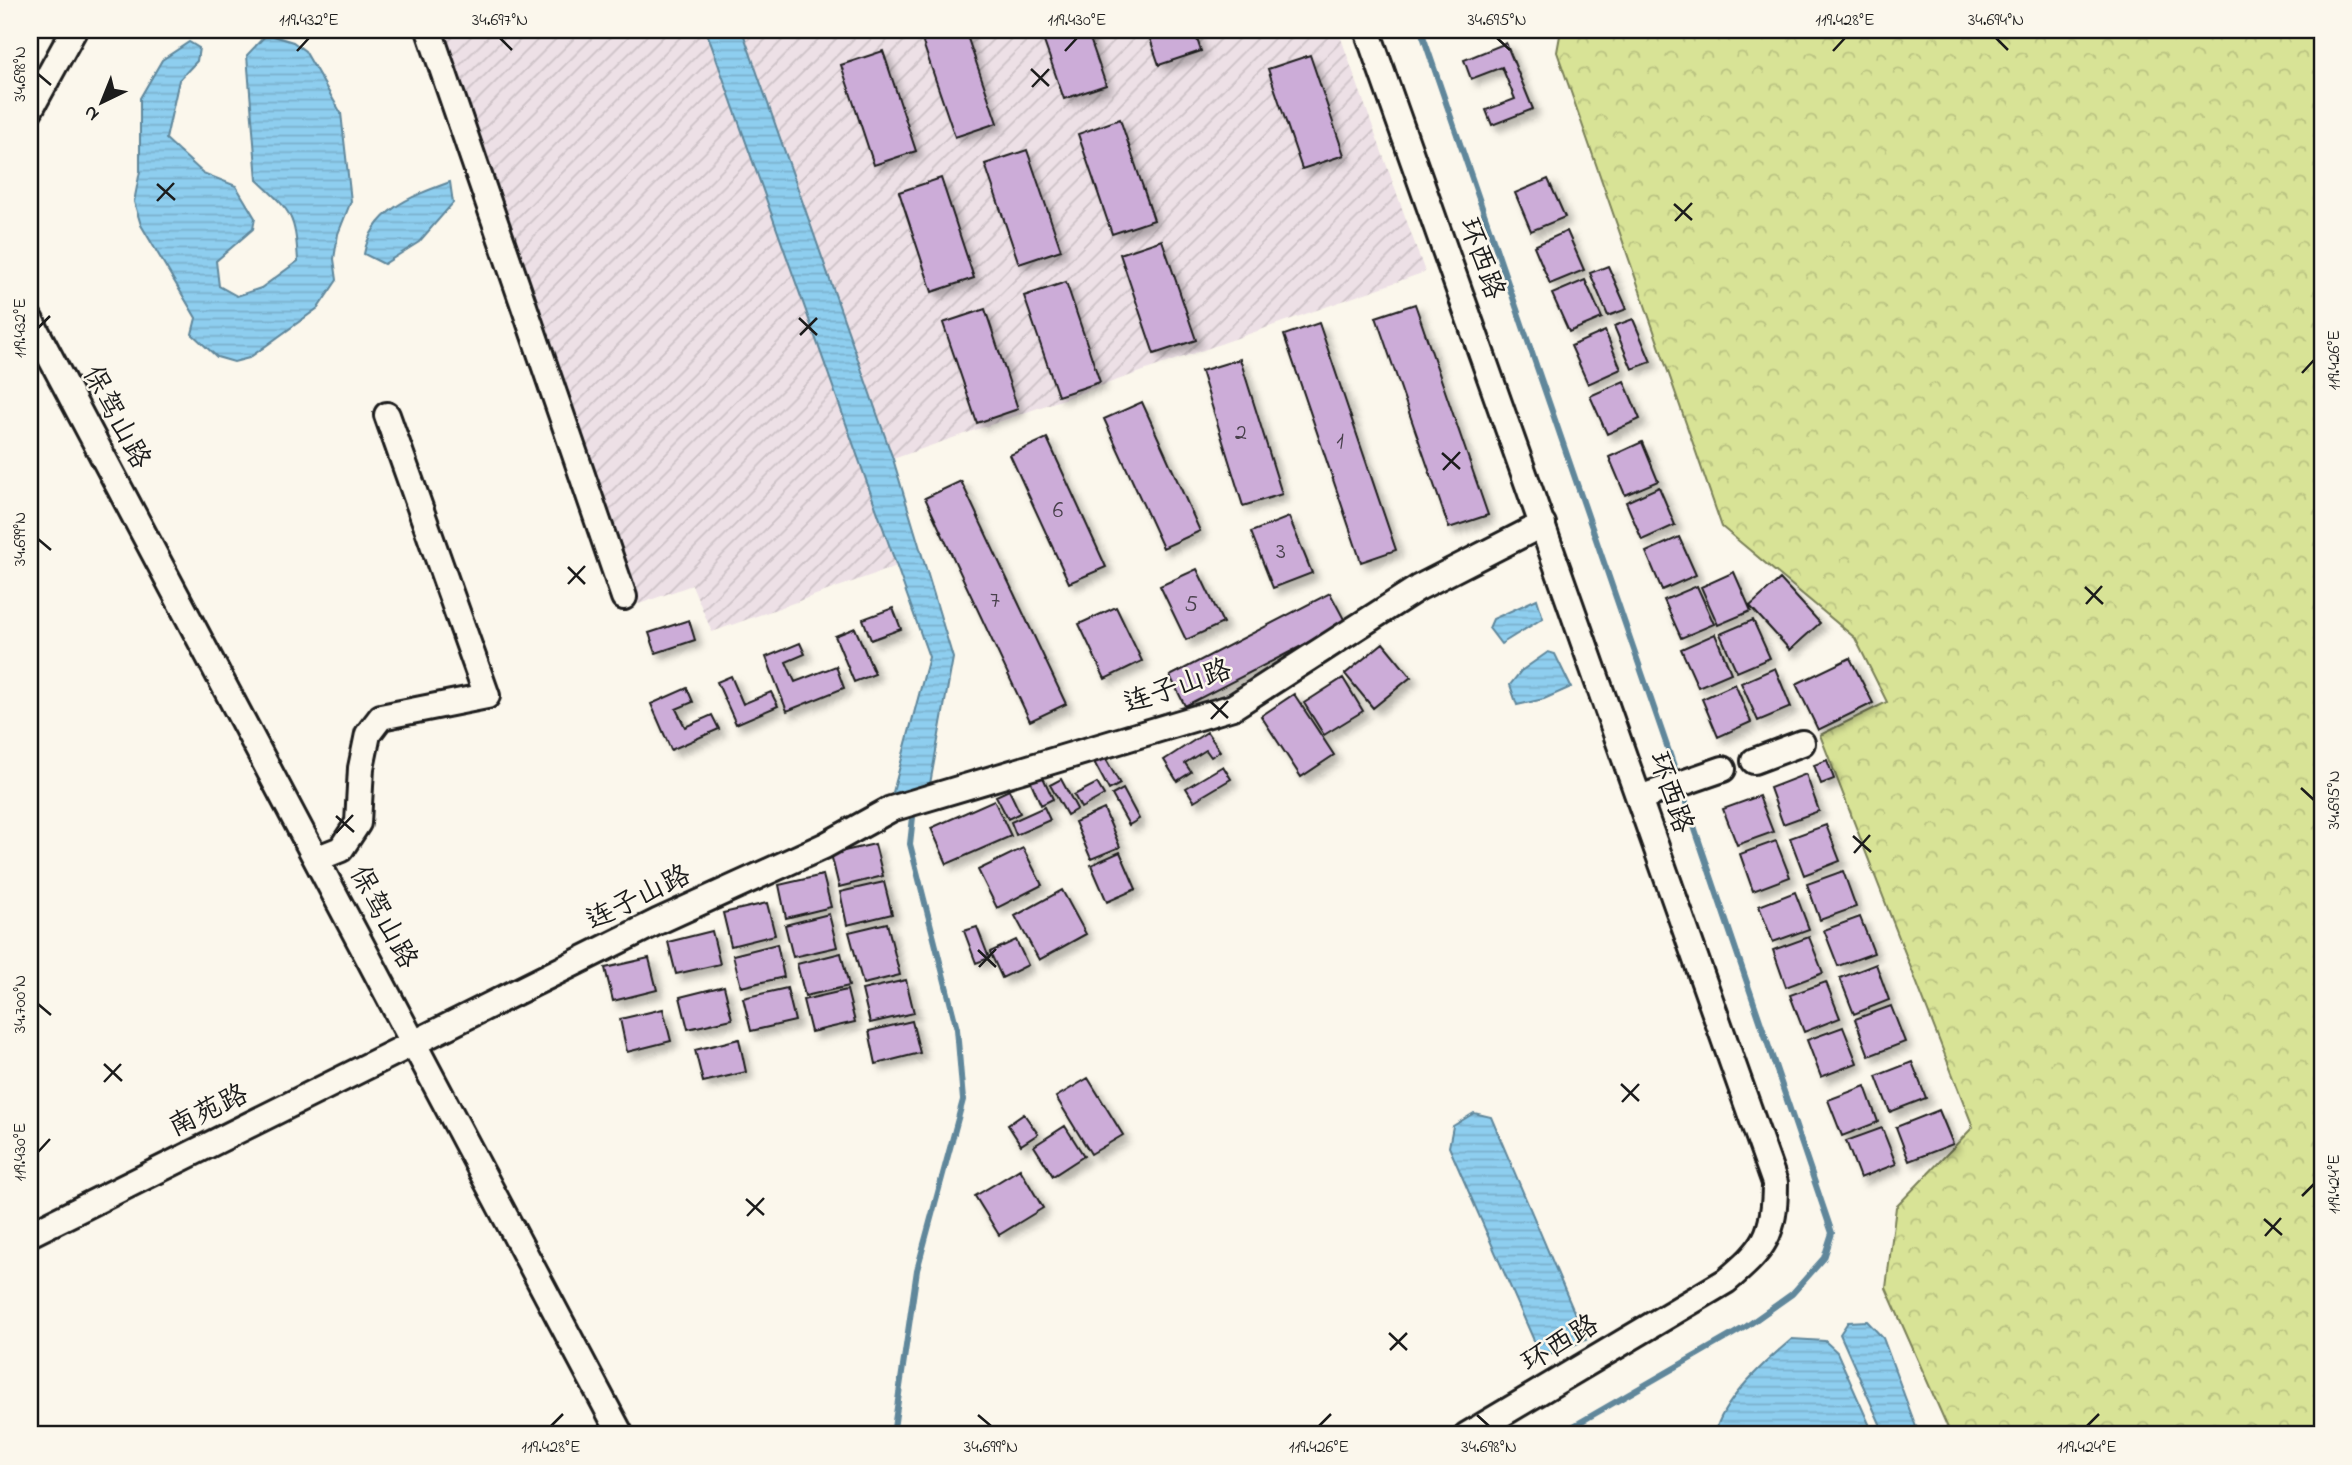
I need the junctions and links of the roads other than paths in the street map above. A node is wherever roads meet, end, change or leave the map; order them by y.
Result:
1 (75, 30) edge
2 (429, 30) edge
3 (1367, 30) edge
4 (30, 110) edge
5 (30, 319) edge
6 (387, 415) dead end
7 (1543, 524) junction
8 (624, 597) dead end
9 (1802, 743) dead end
10 (1754, 761) dead end
11 (1723, 769) dead end
12 (1639, 799) junction
13 (316, 859) junction
14 (414, 1043) junction
15 (30, 1234) edge
16 (621, 1435) edge
17 (1467, 1435) edge

1 - 4 street
2 - 8 street
3 - 7 street, 环西路
5 - 13 street, 保驾山路
6 - 13 street
7 - 12 street, 环西路
7 - 14 street, 连子山路
9 - 10 street
11 - 12 street
12 - 17 street, 环西路
13 - 14 street, 保驾山路
14 - 15 street, 南苑路
14 - 16 street, 保驾山路

